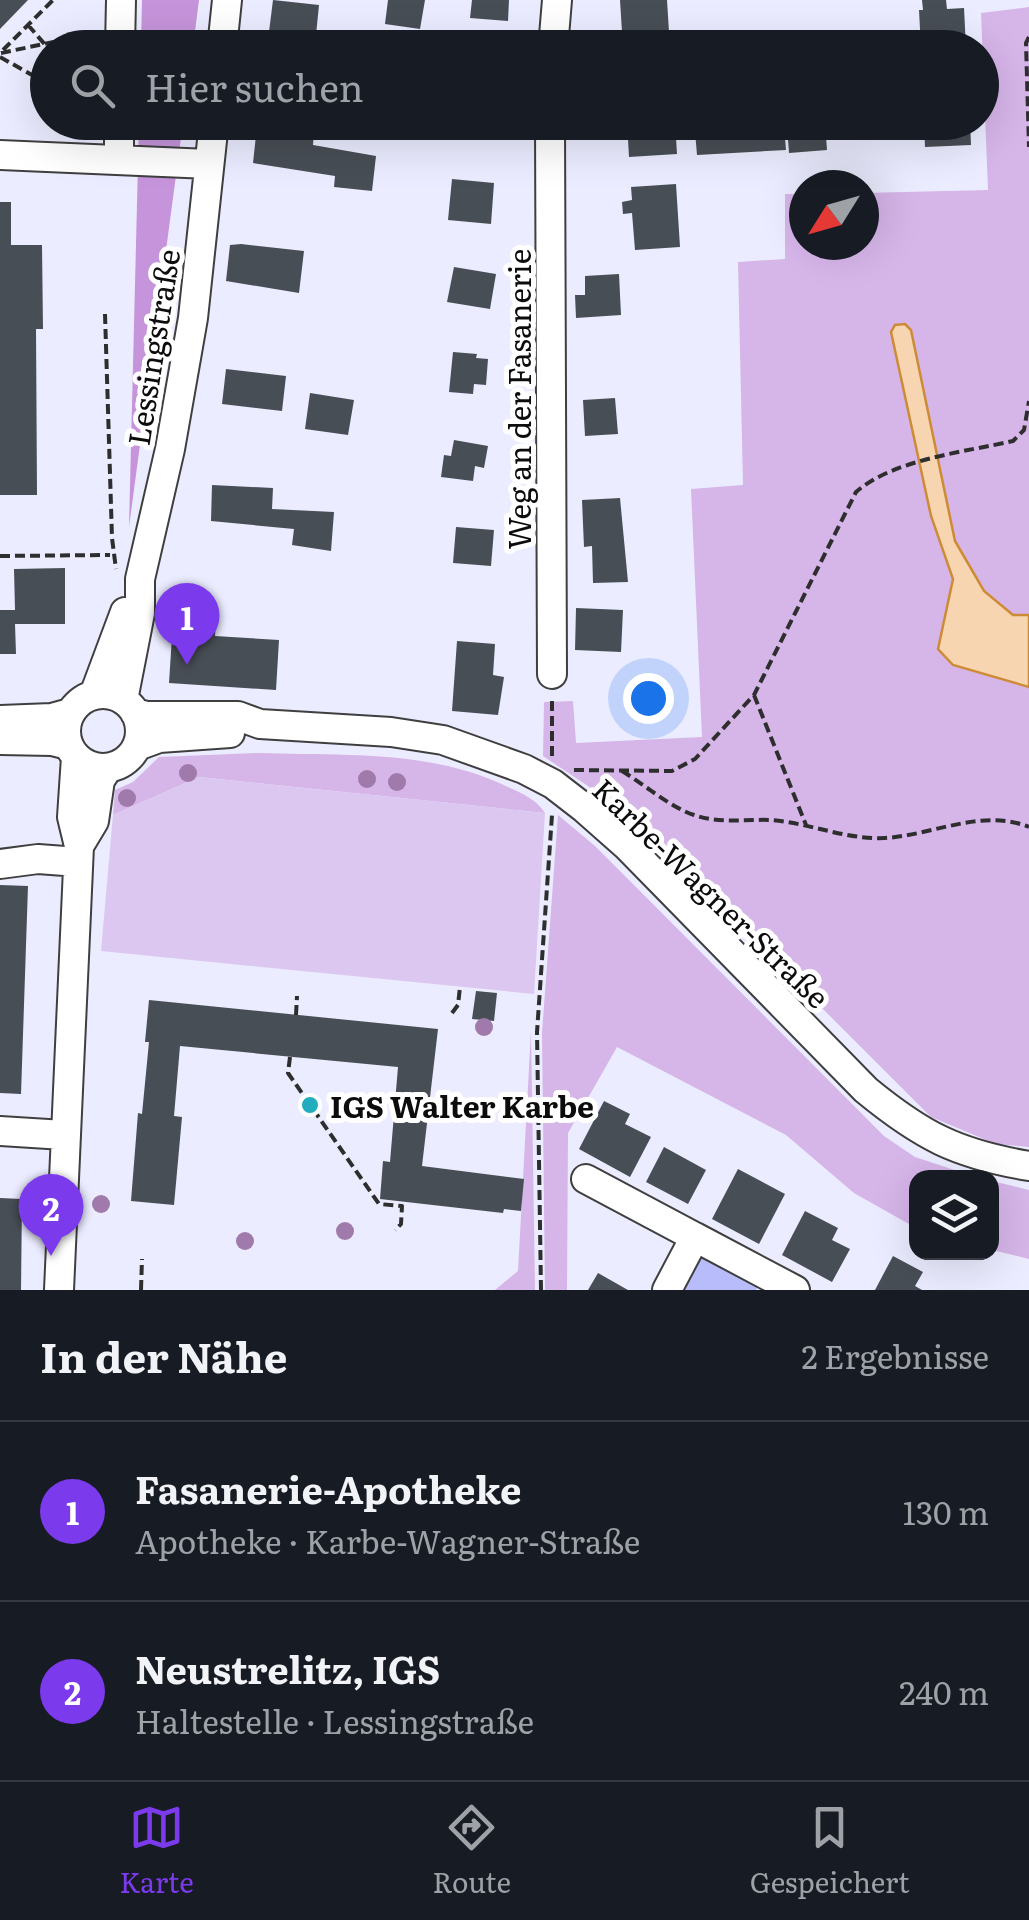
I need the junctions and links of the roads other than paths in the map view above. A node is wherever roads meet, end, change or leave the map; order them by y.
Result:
1 (121, 0) edge
2 (227, 0) edge
3 (557, 0) edge
4 (120, 30) edge
5 (224, 30) edge
6 (554, 30) edge
7 (118, 140) edge
8 (212, 140) edge
9 (550, 140) edge
10 (0, 155) edge
11 (118, 158) junction
12 (209, 164) junction
13 (128, 574) junction
14 (552, 674) road end
15 (94, 695) junction
16 (129, 706) junction
17 (70, 713) junction
18 (0, 720) edge
19 (260, 724) junction
20 (0, 740) edge
21 (137, 746) junction
22 (72, 751) junction
23 (108, 768) junction
24 (78, 854) junction
25 (0, 864) edge
26 (0, 1131) edge
27 (64, 1135) junction
28 (1029, 1166) edge
29 (586, 1178) dead end
30 (695, 1237) junction
31 (59, 1290) edge
32 (667, 1290) edge
33 (795, 1290) edge

1 - 4 street
2 - 5 street
3 - 6 street
7 - 11 street
8 - 12 street, Lessingstraße
9 - 14 street, Weg an der Fasanerie
10 - 11 street
11 - 12 street
12 - 13 street, Lessingstraße
13 - 15 street, Lessingstraße
13 - 16 street, Lessingstraße
15 - 16 street
15 - 17 street
16 - 19 street, Karbe-Wagner-Straße
16 - 21 street
17 - 18 street
17 - 22 street
19 - 21 street, Karbe-Wagner-Straße
19 - 28 street, Karbe-Wagner-Straße
20 - 22 street
21 - 23 street
22 - 23 street
22 - 24 street
23 - 24 street
24 - 25 street
24 - 27 street
26 - 27 street
27 - 31 street
29 - 30 street
30 - 32 street
30 - 33 street

